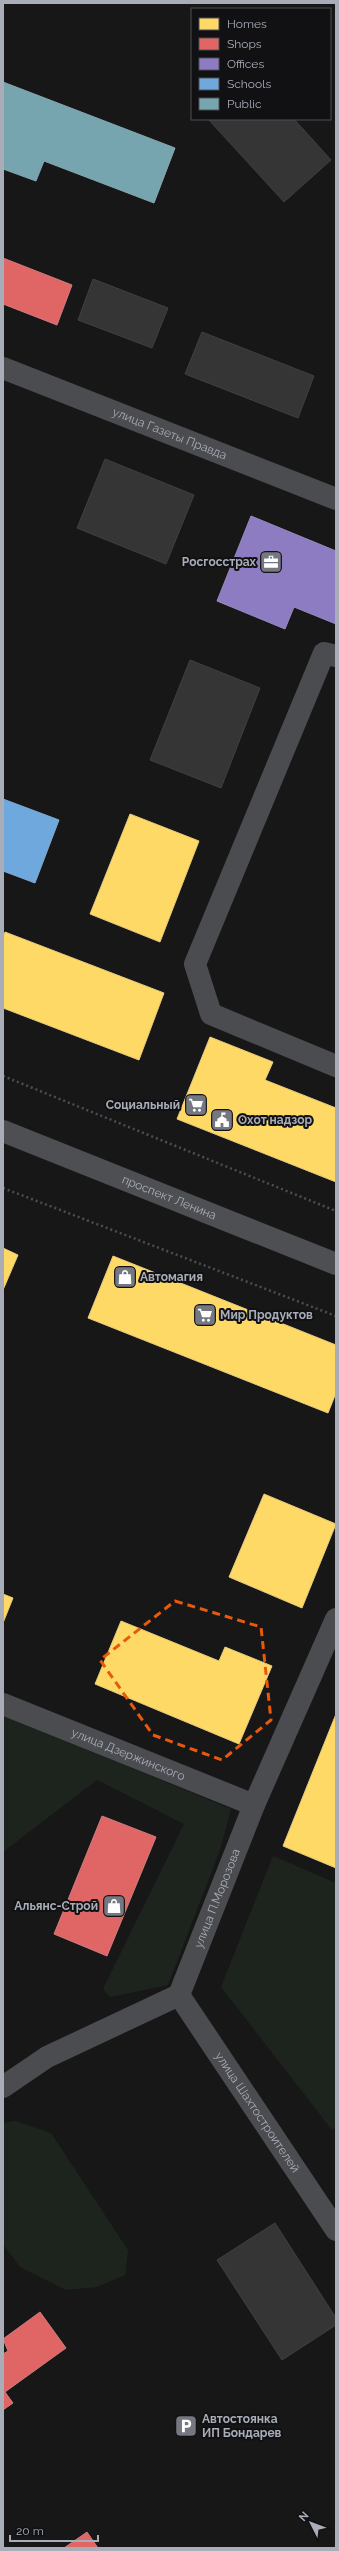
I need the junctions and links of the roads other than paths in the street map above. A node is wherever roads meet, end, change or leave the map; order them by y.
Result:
1 (3, 368) edge
2 (336, 499) edge
3 (336, 656) edge
4 (336, 1066) edge
5 (3, 1131) edge
6 (336, 1264) edge
7 (336, 1619) edge
8 (3, 1704) edge
9 (254, 1805) junction
10 (179, 1995) junction
11 (3, 2087) edge
12 (315, 2198) junction
13 (336, 2207) edge
14 (336, 2230) edge

1 - 2 street, улица Газеты Правда
3 - 4 street
5 - 6 main road, проспект Ленина
7 - 9 street, улица П.Морозова
8 - 9 street, улица Дзержинского
9 - 10 street, улица П.Морозова
10 - 11 street
10 - 12 street, улица Шахтостроителей
12 - 13 street
12 - 14 street, улица Шахтостроителей

